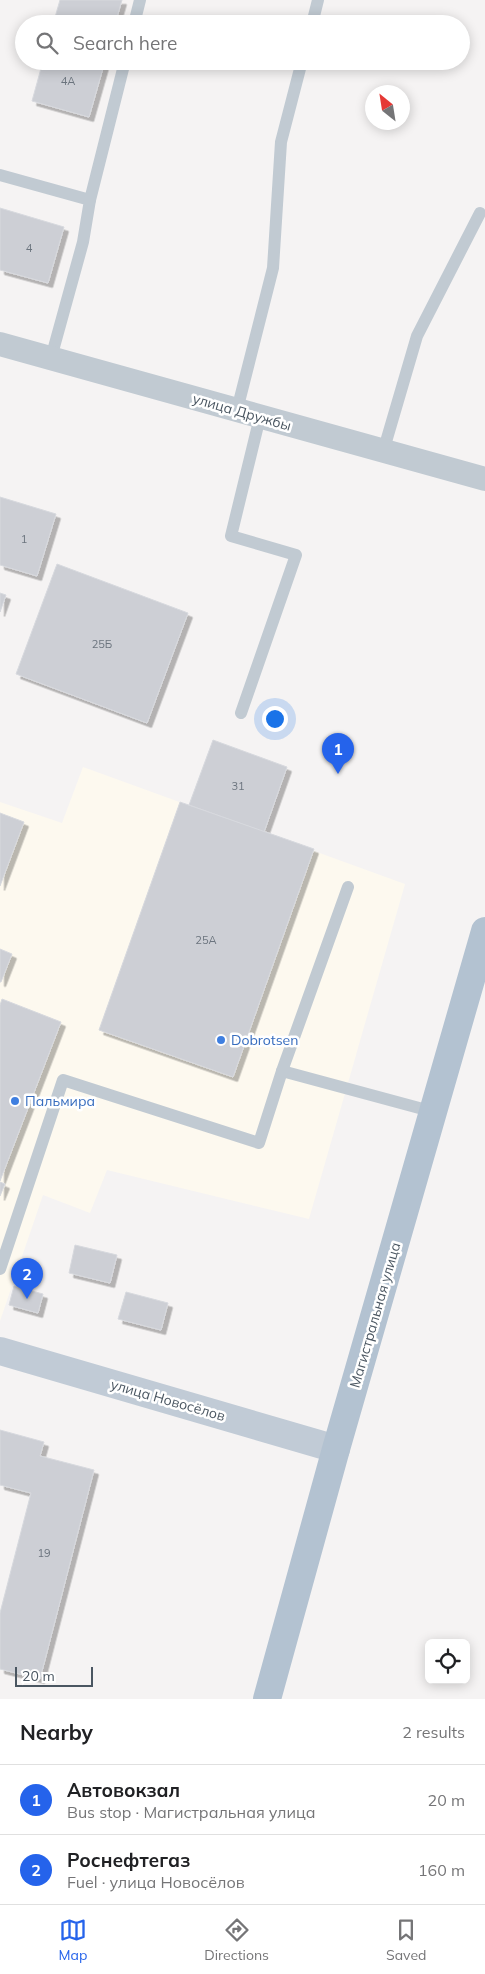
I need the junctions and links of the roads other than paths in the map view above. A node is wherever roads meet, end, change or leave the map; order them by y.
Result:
1 (140, 0) edge
2 (318, 0) edge
3 (136, 15) edge
4 (314, 15) edge
5 (123, 70) edge
6 (300, 70) edge
7 (0, 175) edge
8 (90, 200) junction
9 (480, 212) dead end
10 (0, 344) edge
11 (51, 358) junction
12 (237, 410) junction
13 (260, 417) junction
14 (383, 452) junction
15 (485, 479) edge
16 (241, 713) dead end
17 (348, 887) dead end
18 (485, 931) edge
19 (282, 1072) junction
20 (434, 1112) junction
21 (0, 1269) edge
22 (0, 1351) edge
23 (336, 1449) junction
24 (267, 1699) edge

1 - 3 lane
2 - 4 lane
5 - 8 lane
6 - 12 lane
7 - 8 lane
8 - 11 lane
9 - 14 lane
10 - 11 street, улица Дружбы
11 - 12 street, улица Дружбы
12 - 13 street, улица Дружбы
13 - 14 street, улица Дружбы
13 - 16 lane
14 - 15 street, улица Дружбы
17 - 19 lane
18 - 20 main road, Магистральная улица
19 - 20 lane
19 - 21 lane
20 - 23 main road, Магистральная улица
22 - 23 main road, улица Новосёлов
23 - 24 main road, Магистральная улица

